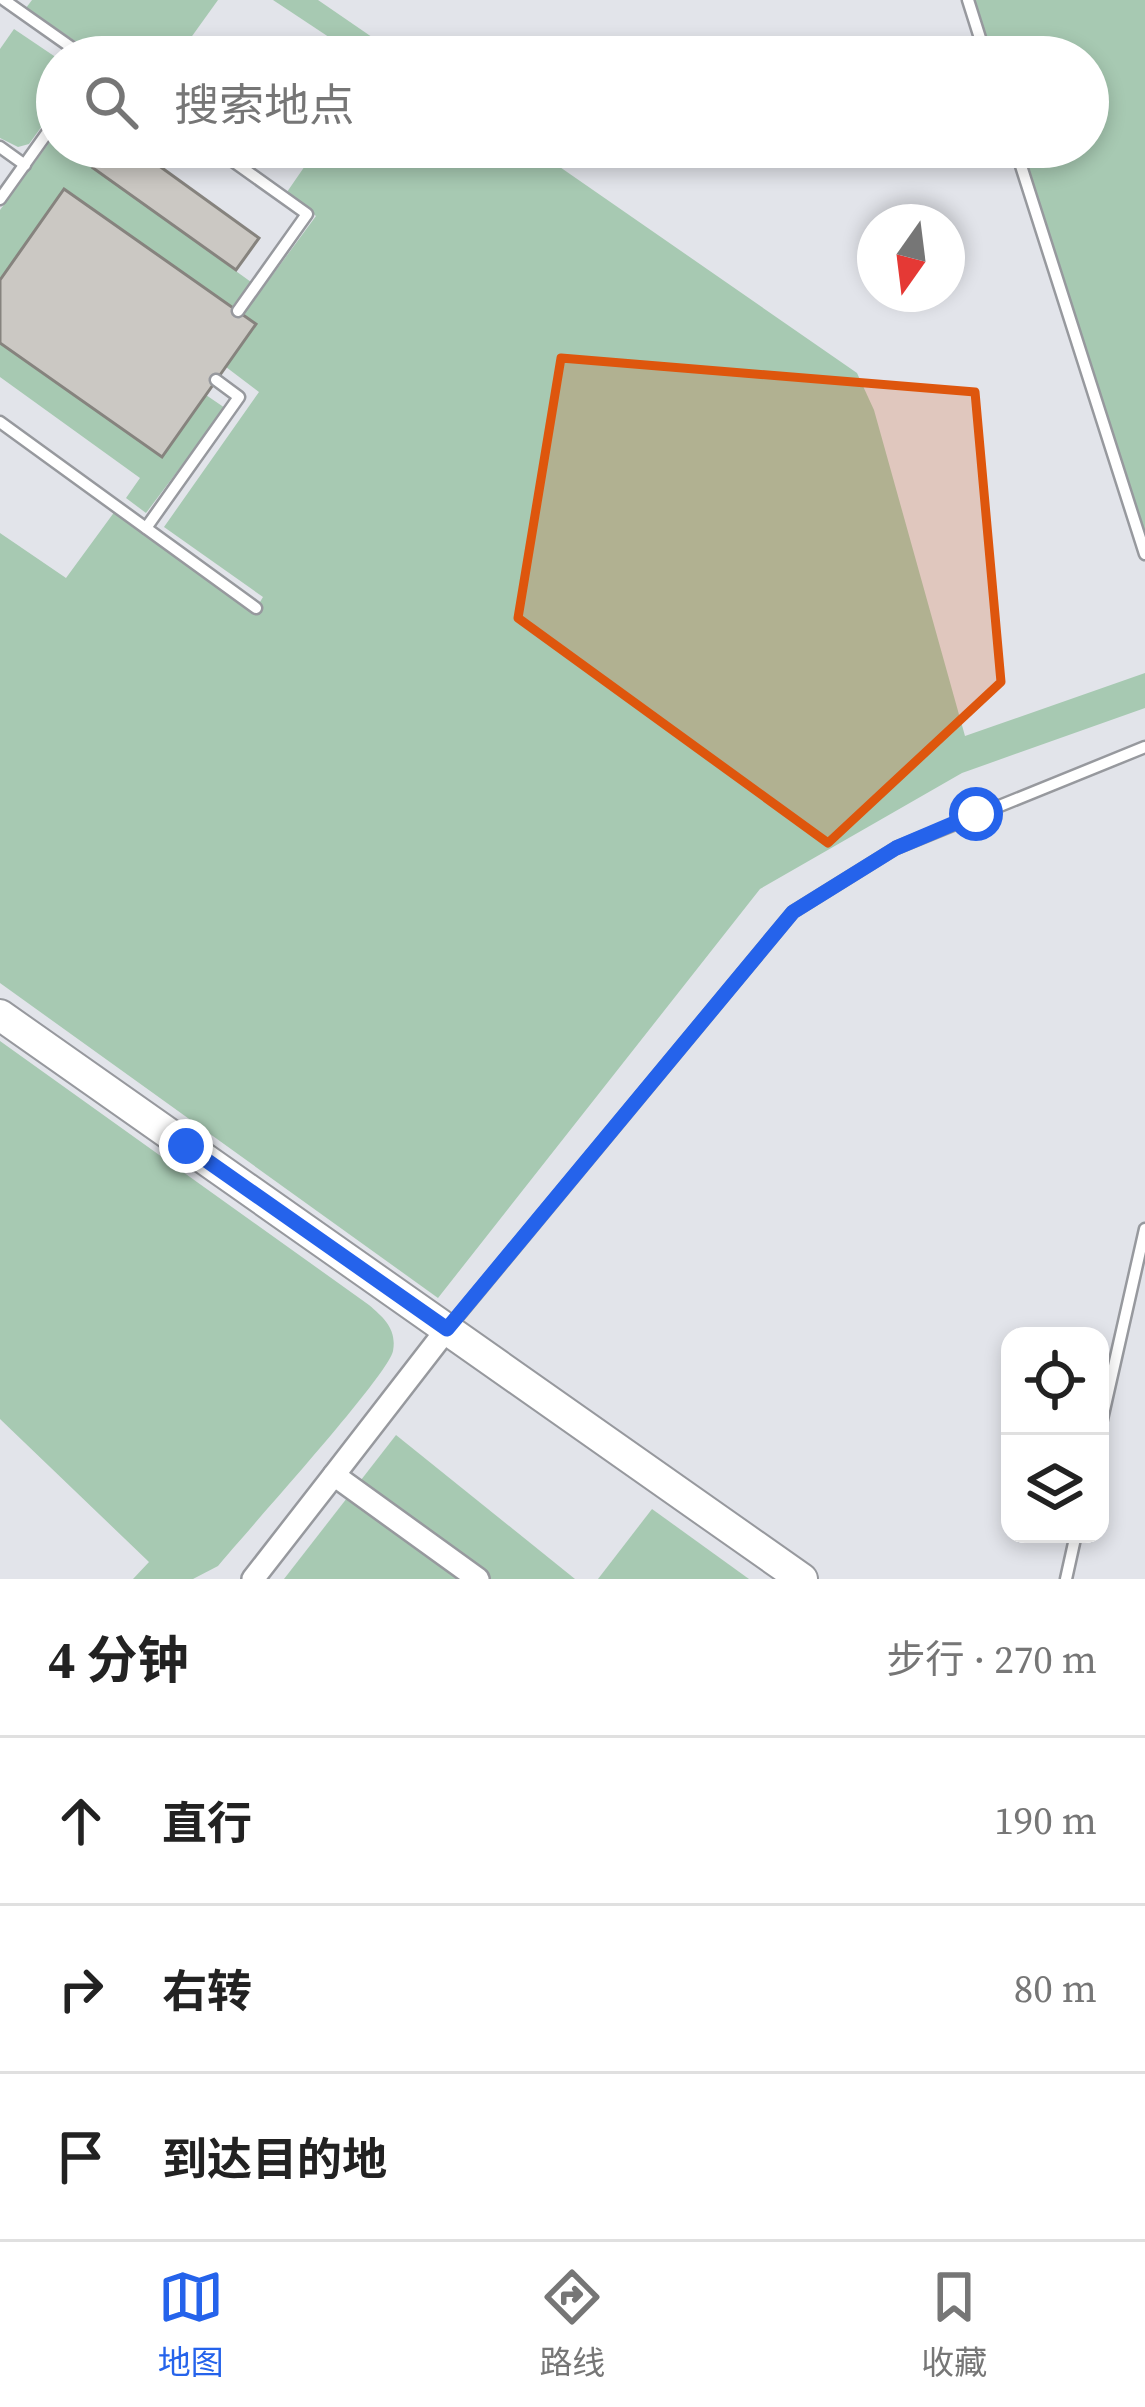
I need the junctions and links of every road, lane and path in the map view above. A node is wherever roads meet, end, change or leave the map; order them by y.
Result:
1 (4, 0) edge
2 (968, 0) edge
3 (55, 36) edge
4 (979, 36) edge
5 (0, 147) edge
6 (36, 149) edge
7 (25, 165) junction
8 (242, 168) edge
9 (1022, 168) edge
10 (0, 199) edge
11 (238, 311) dead end
12 (217, 380) dead end
13 (0, 422) edge
14 (146, 527) junction
15 (1145, 554) edge
16 (256, 608) dead end
17 (1145, 747) edge
18 (0, 1015) edge
19 (1145, 1229) edge
20 (447, 1329) junction
21 (1109, 1388) edge
22 (334, 1475) junction
23 (1074, 1543) edge
24 (253, 1579) edge
25 (478, 1579) edge
26 (802, 1579) edge
27 (1066, 1579) edge

1 - 3 lane
2 - 4 lane
5 - 7 lane
6 - 7 lane
7 - 10 lane
8 - 11 lane
9 - 15 lane
12 - 14 lane
13 - 14 lane
14 - 16 lane
17 - 20 lane
18 - 20 street
19 - 21 lane
20 - 22 street
20 - 26 street
22 - 24 street
22 - 25 street
23 - 27 lane

